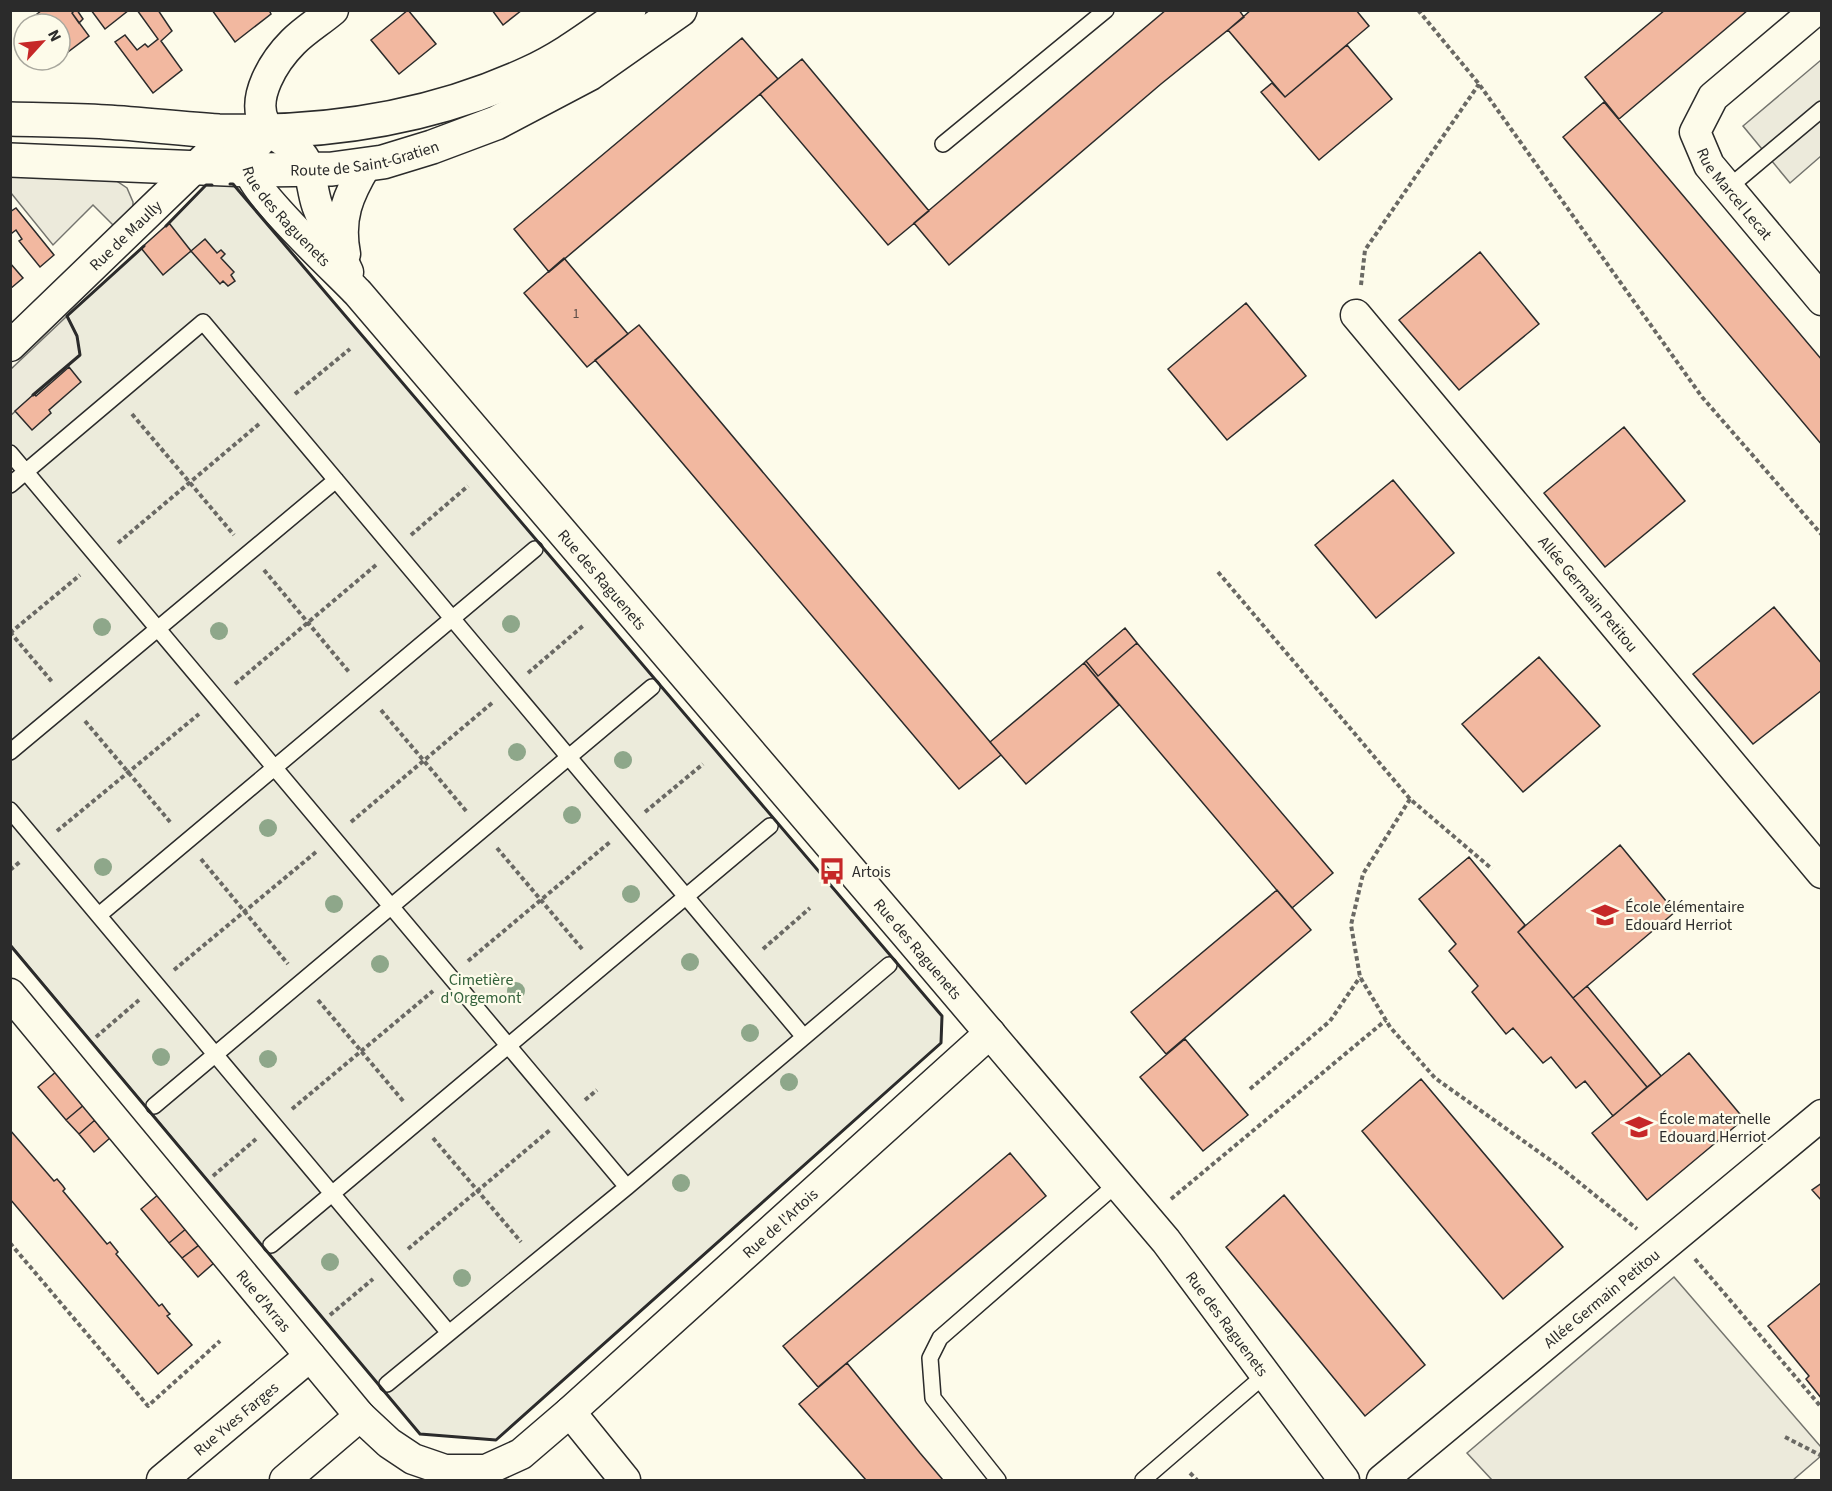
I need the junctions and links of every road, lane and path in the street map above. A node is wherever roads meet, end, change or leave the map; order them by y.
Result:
1 (333, 10) edge
2 (629, 10) edge
3 (680, 10) edge
4 (1106, 10) edge
5 (1418, 10) edge
6 (1816, 10) edge
7 (1479, 84) junction
8 (1821, 109) edge
9 (10, 118) edge
10 (259, 131) junction
11 (943, 144) dead end
12 (10, 160) edge
13 (366, 165) junction
14 (195, 168) junction
15 (249, 170) junction
16 (309, 170) junction
17 (1728, 188) junction
18 (354, 284) junction
19 (1821, 300) edge
20 (1356, 315) joint
21 (10, 346) edge
22 (350, 348) dead end
23 (277, 410) junction
24 (10, 453) edge
25 (26, 472) junction
26 (336, 480) junction
27 (10, 485) edge
28 (468, 486) dead end
29 (1821, 535) edge
30 (394, 549) junction
31 (535, 549) dead end
32 (99, 559) junction
33 (1218, 572) dead end
34 (453, 618) junction
35 (158, 628) junction
36 (11, 633) edge
37 (652, 687) dead end
38 (217, 699) junction
39 (69, 702) junction
40 (10, 752) edge
41 (569, 757) junction
42 (274, 767) junction
43 (128, 773) junction
44 (1410, 799) junction
45 (10, 810) edge
46 (770, 826) dead end
47 (186, 842) junction
48 (40, 845) junction
49 (1492, 869) dead end
50 (10, 870) edge
51 (1821, 873) edge
52 (686, 897) junction
53 (392, 906) junction
54 (810, 908) dead end
55 (99, 915) junction
56 (889, 965) dead end
57 (743, 966) junction
58 (1360, 977) junction
59 (302, 981) junction
60 (10, 994) edge
61 (1386, 1020) junction
62 (990, 1033) junction
63 (804, 1037) junction
64 (508, 1045) junction
65 (216, 1054) junction
66 (1250, 1089) dead end
67 (597, 1090) dead end
68 (154, 1106) dead end
69 (567, 1115) junction
70 (1821, 1115) edge
71 (419, 1120) junction
72 (1118, 1183) junction
73 (627, 1187) junction
74 (478, 1191) junction
75 (332, 1193) junction
76 (1148, 1218) junction
77 (10, 1243) edge
78 (271, 1245) dead end
79 (1661, 1249) junction
80 (537, 1261) junction
81 (390, 1264) junction
82 (330, 1315) dead end
83 (449, 1333) junction
84 (220, 1341) dead end
85 (310, 1356) junction
86 (1266, 1374) junction
87 (387, 1384) dead end
88 (1821, 1408) edge
89 (570, 1412) junction
90 (360, 1416) junction
91 (1785, 1437) dead end
92 (1821, 1456) edge
93 (162, 1480) edge
94 (285, 1480) edge
95 (625, 1480) edge
96 (998, 1480) edge
97 (1143, 1480) edge
98 (1344, 1480) edge
99 (1382, 1480) edge

1 - 10 street
2 - 10 main road, Route de Saint-Gratien
3 - 13 main road, Route de Saint-Gratien
4 - 11 lane
5 - 7 path
6 - 17 street, Rue Marcel Lecat
7 - 20 path
7 - 29 path
8 - 17 lane
9 - 10 main road, Route de Saint-Gratien
10 - 14 street, Rue de Maully
10 - 15 street, Rue des Raguenets
10 - 16 street
12 - 14 main road, Route de Saint-Gratien
13 - 16 main road, Route de Saint-Gratien
13 - 18 street, Rue des Raguenets
14 - 15 main road, Route de Saint-Gratien
14 - 21 street, Rue de Maully
15 - 16 main road, Route de Saint-Gratien
15 - 18 street, Rue des Raguenets
16 - 18 street, Rue des Raguenets
17 - 19 street, Rue Marcel Lecat
18 - 62 street, Rue des Raguenets
20 - 51 street, Allée Germain Petitou
22 - 23 path
23 - 25 lane
23 - 26 lane
23 - 32 path
24 - 25 lane
25 - 27 lane
25 - 32 lane
26 - 30 lane
26 - 35 lane
28 - 30 path
30 - 34 lane
30 - 38 path
31 - 34 lane
32 - 35 lane
32 - 36 path
33 - 44 path
34 - 41 lane
34 - 42 lane
35 - 38 lane
35 - 39 lane
36 - 39 path
37 - 41 lane
38 - 42 lane
38 - 43 path
39 - 40 lane
39 - 43 path
41 - 52 lane
41 - 53 lane
42 - 47 lane
42 - 53 lane
43 - 47 path
43 - 48 path
44 - 49 path
44 - 58 path
45 - 48 lane
46 - 52 lane
47 - 55 lane
47 - 59 path
48 - 50 path
48 - 55 lane
52 - 57 lane
52 - 64 lane
53 - 59 lane
53 - 64 lane
54 - 57 path
55 - 65 lane
56 - 63 lane
57 - 63 lane
58 - 61 path
58 - 66 path
59 - 65 lane
59 - 71 path
60 - 85 street, Rue d'Arras
61 - 76 path
61 - 79 path
62 - 72 street, Rue des Raguenets
62 - 89 street, Rue de l'Artois
63 - 73 lane
64 - 69 lane
64 - 71 lane
65 - 68 lane
65 - 75 lane
67 - 69 path
69 - 73 lane
69 - 74 path
70 - 79 street, Allée Germain Petitou
71 - 74 path
71 - 75 lane
72 - 76 street, Rue des Raguenets
72 - 96 lane
73 - 80 lane
74 - 80 path
74 - 81 path
75 - 78 lane
75 - 81 lane
76 - 86 street, Rue des Raguenets
77 - 84 path
79 - 88 path
79 - 99 street, Allée Germain Petitou
80 - 83 lane
81 - 82 path
81 - 83 lane
83 - 87 lane
85 - 90 street, Rue d'Arras
85 - 93 street, Rue Yves Farges
86 - 97 lane
86 - 98 street, Rue des Raguenets
89 - 90 street, Rue d'Arras
89 - 95 street
90 - 94 street
91 - 92 path

